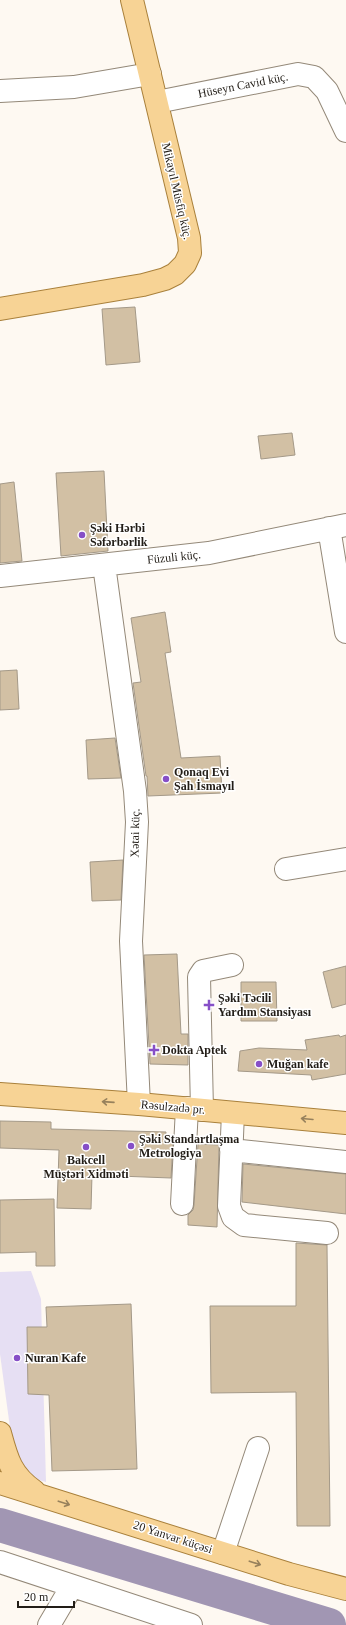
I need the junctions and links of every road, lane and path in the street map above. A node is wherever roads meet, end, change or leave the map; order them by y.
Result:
1 (132, 0) edge
2 (150, 74) junction
3 (0, 92) edge
4 (157, 102) junction
5 (346, 131) edge
6 (0, 309) edge
7 (338, 526) edge
8 (104, 565) junction
9 (0, 576) edge
10 (346, 632) edge
11 (346, 859) edge
12 (286, 869) dead end
13 (232, 965) dead end
14 (0, 1094) edge
15 (138, 1104) junction
16 (194, 1109) junction
17 (233, 1113) junction
18 (346, 1123) edge
19 (232, 1150) junction
20 (346, 1162) edge
21 (182, 1204) dead end
22 (327, 1233) dead end
23 (0, 1433) edge
24 (258, 1448) dead end
25 (0, 1483) edge
26 (40, 1495) junction
27 (223, 1553) junction
28 (0, 1562) edge
29 (72, 1586) junction
30 (346, 1589) edge
31 (49, 1625) edge
32 (191, 1625) edge

1 - 2 main road, Mikayıl Müsfiq küç.
2 - 3 street
2 - 4 main road, Mikayıl Müsfiq küç.
4 - 5 street, Hüseyn Cavid küç.
4 - 6 main road, Mikayıl Müsfiq küç.
7 - 8 street, Füzuli küç.
7 - 10 street
8 - 9 street, Füzuli küç.
8 - 15 street, Xətai küç.
11 - 12 street
13 - 16 street
15 -> 14 main road, Rəsulzadə pr.
15 - 16 main road, Rəsulzadə pr.
16 - 17 main road, Rəsulzadə pr.
16 - 21 street
18 -> 17 main road, Rəsulzadə pr.
17 - 19 street
19 - 20 street
19 - 22 street
23 - 26 main road
24 - 27 street
25 - 26 main road, 20 Yanvar küçəsi
26 -> 27 main road, 20 Yanvar küçəsi
27 -> 30 main road, 20 Yanvar küçəsi
28 - 29 street
29 - 31 street
29 - 32 street

